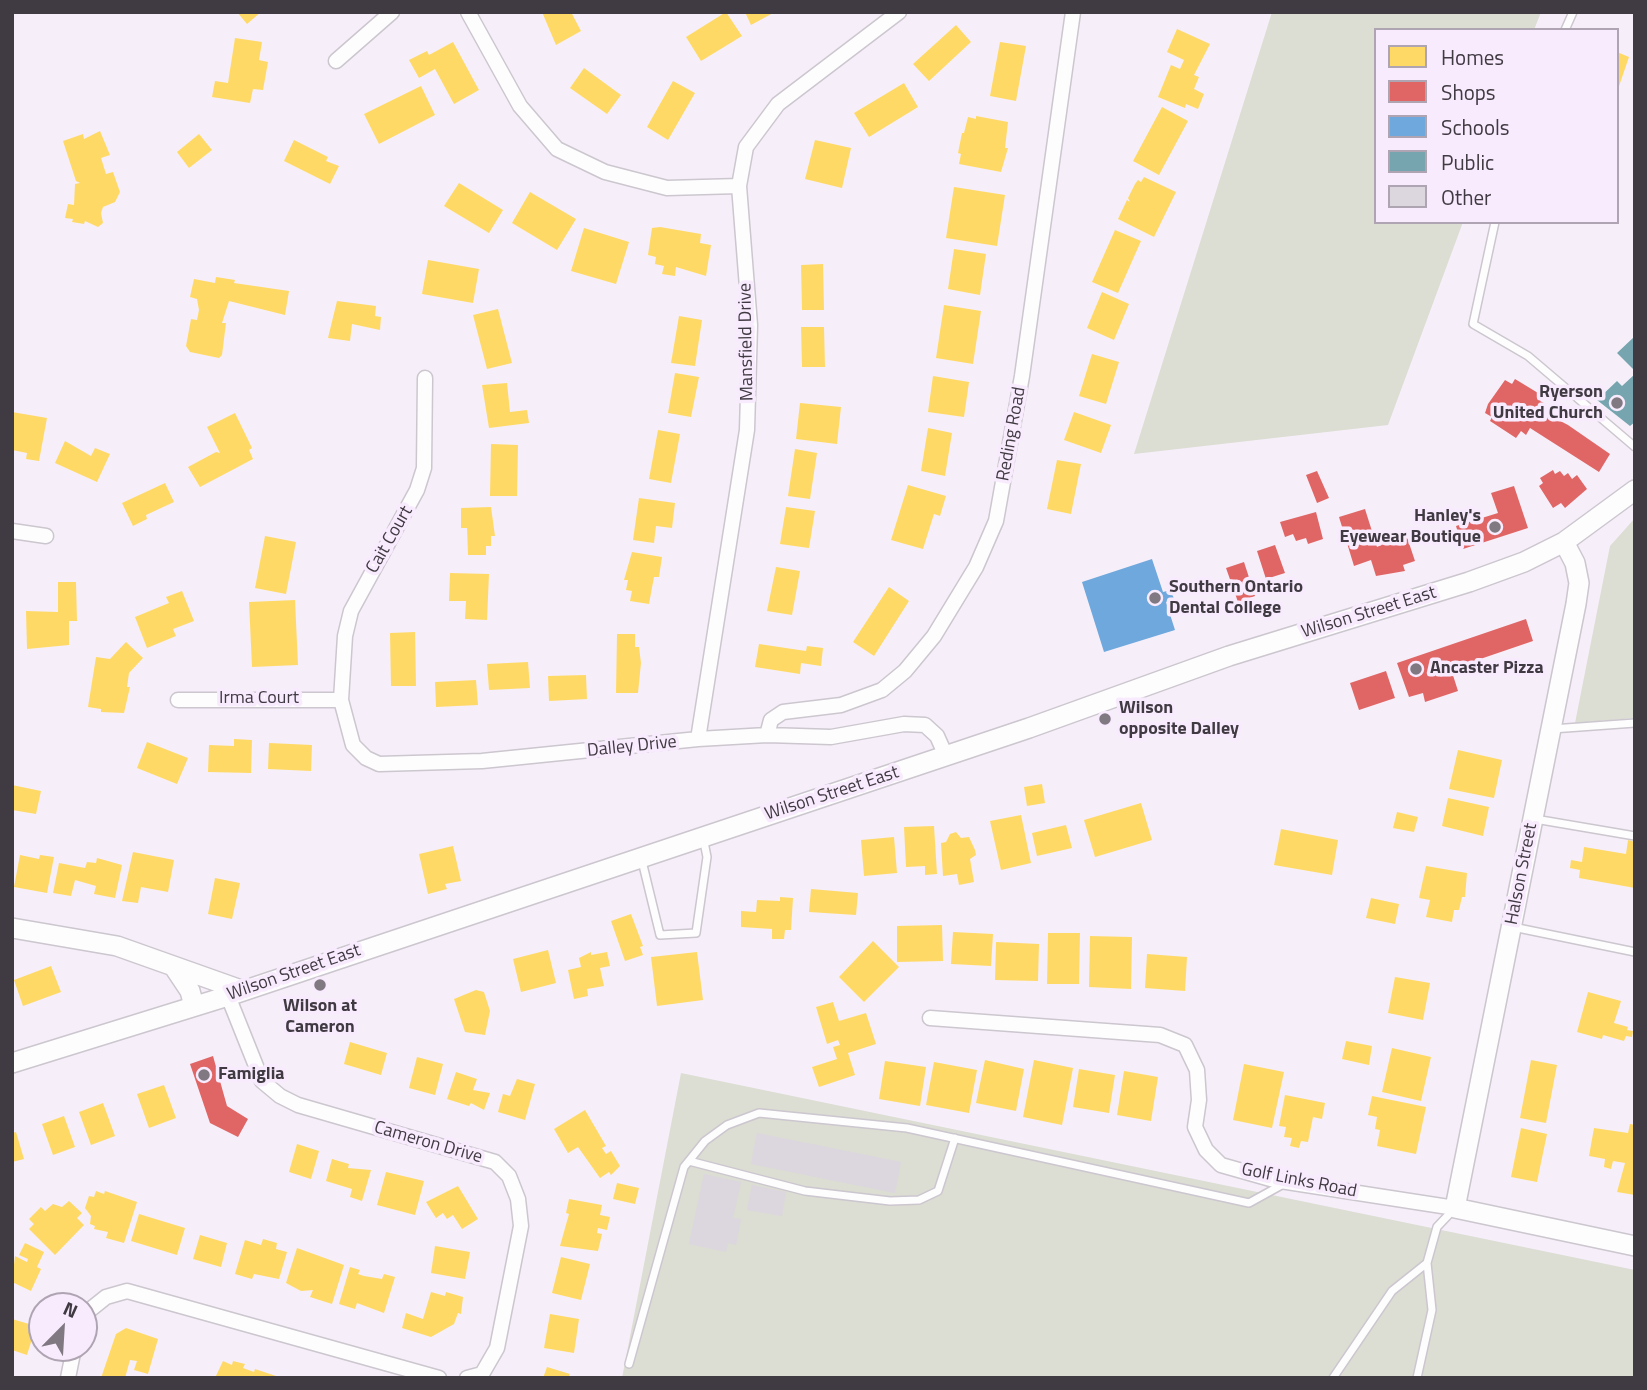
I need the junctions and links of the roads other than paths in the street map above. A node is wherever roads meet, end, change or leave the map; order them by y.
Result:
1 (392, 12) edge
2 (468, 12) edge
3 (899, 12) edge
4 (1073, 12) edge
5 (1573, 12) edge
6 (1566, 28) edge
7 (336, 61) dead end
8 (738, 186) junction
9 (1495, 224) edge
10 (425, 377) dead end
11 (1635, 447) edge
12 (1635, 490) edge
13 (12, 531) edge
14 (46, 536) dead end
15 (1564, 542) junction
16 (178, 699) dead end
17 (341, 699) junction
18 (1635, 723) edge
19 (1551, 729) junction
20 (767, 735) junction
21 (698, 739) junction
22 (946, 755) junction
23 (1533, 819) junction
24 (703, 836) junction
25 (1635, 836) edge
26 (640, 857) junction
27 (1512, 927) junction
28 (12, 928) edge
29 (117, 946) junction
30 (1635, 952) edge
31 (174, 967) junction
32 (242, 990) junction
33 (194, 1006) junction
34 (930, 1018) dead end
35 (12, 1063) edge
36 (955, 1138) junction
37 (689, 1161) junction
38 (1287, 1182) junction
39 (1455, 1208) junction
40 (1635, 1246) edge
41 (1426, 1263) junction
42 (98, 1305) edge
43 (628, 1364) dead end
44 (439, 1378) edge
45 (467, 1378) edge
46 (1332, 1378) edge
47 (1418, 1378) edge

1 - 7 street
2 - 8 street
3 - 8 street, Mansfield Drive
4 - 20 street, Reding Road
5 - 6 lane
8 - 21 street, Mansfield Drive
9 - 11 lane
10 - 17 street, Cait Court
12 - 15 main road, Wilson Street East
13 - 14 street
15 - 19 main road, Halson Street
15 - 22 main road, Wilson Street East
16 - 17 street, Irma Court
17 - 21 street, Dalley Drive
18 - 19 lane
19 - 23 main road, Halson Street
20 - 21 street, Dalley Drive
20 - 22 street, Dalley Drive
22 - 24 main road, Wilson Street East
23 - 25 lane
23 - 27 main road, Halson Street
24 - 26 main road, Wilson Street East
24 - 26 lane
26 - 32 main road, Wilson Street East
27 - 30 lane
27 - 39 main road, Halson Street
28 - 29 main road
29 - 31 main road
29 - 32 main road
31 - 32 main road
31 - 33 main road
32 - 33 main road, Wilson Street East
32 - 45 street, Cameron Drive
33 - 35 main road, Wilson Street East
34 - 38 street, Golf Links Road
36 - 37 lane
36 - 37 lane
36 - 38 lane
37 - 43 lane
38 - 39 street, Golf Links Road
39 - 40 main road, Golf Links Road
39 - 41 lane
41 - 46 lane
41 - 47 lane
42 - 44 street

